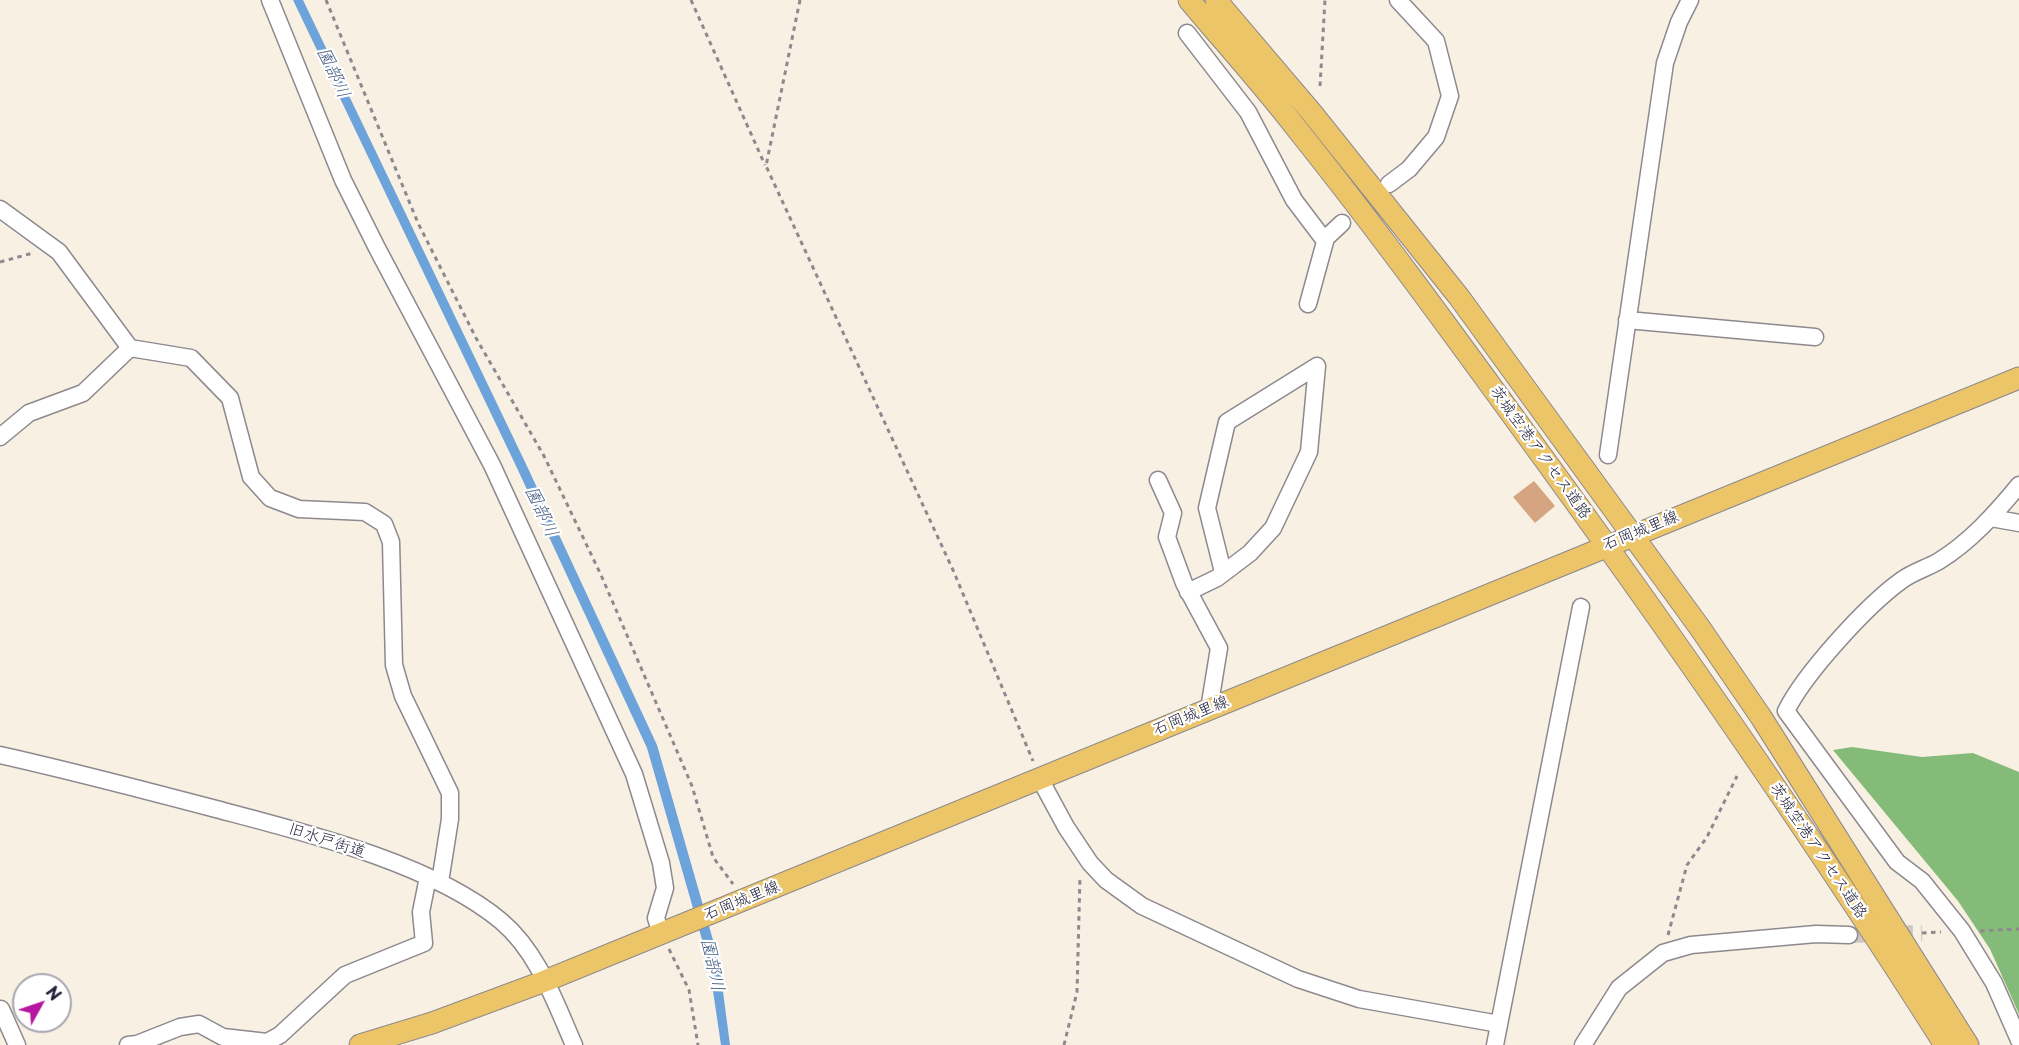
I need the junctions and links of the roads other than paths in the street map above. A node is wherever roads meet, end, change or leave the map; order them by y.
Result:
1 (270, 0) edge
2 (1189, 0) edge
3 (1216, 0) edge
4 (1398, 0) edge
5 (1690, 0) edge
6 (1187, 33) dead end
7 (1389, 184) dead end
8 (0, 209) edge
9 (1342, 223) dead end
10 (1325, 241) junction
11 (1308, 304) dead end
12 (1627, 320) junction
13 (1815, 338) dead end
14 (130, 348) junction
15 (2019, 378) edge
16 (0, 437) edge
17 (1608, 455) dead end
18 (1158, 480) dead end
19 (2019, 485) edge
20 (1991, 518) junction
21 (2019, 523) edge
22 (1632, 535) junction
23 (1606, 545) junction
24 (1223, 572) junction
25 (1188, 592) junction
26 (1581, 607) dead end
27 (1209, 709) junction
28 (0, 755) edge
29 (1040, 779) junction
30 (434, 880) junction
31 (670, 930) junction
32 (1849, 935) tunnel mouth
33 (545, 981) junction
34 (0, 1004) edge
35 (0, 1009) edge
36 (1499, 1024) junction
37 (2019, 1040) edge
38 (17, 1045) edge
39 (128, 1045) edge
40 (360, 1045) edge
41 (573, 1045) edge
42 (1495, 1045) edge
43 (1583, 1045) edge
44 (1945, 1045) edge
45 (1968, 1045) edge

1 - 31 street
2 - 23 main road, 茨城空港アクセス道路
3 - 22 main road, 茨城空港アクセス道路
4 - 7 street
5 - 12 street
6 - 10 street
8 - 14 street
9 - 10 street
10 - 11 street
12 - 13 street
12 - 17 street
14 - 16 street
14 - 30 street
15 - 22 main road, 石岡城里線
18 - 25 street
19 - 20 street
20 - 21 street
20 - 37 street
22 - 23 main road, 石岡城里線
22 - 45 main road, 茨城空港アクセス道路
23 - 27 main road, 石岡城里線
23 - 44 main road, 茨城空港アクセス道路
24 - 24 street
24 - 25 street
25 - 27 street
26 - 36 street
27 - 29 main road, 石岡城里線
28 - 30 street, 旧水戸街道
29 - 31 main road, 石岡城里線
29 - 36 street
30 - 33 street, 旧水戸街道
30 - 39 street
31 - 33 main road, 石岡城里線
32 - 43 street
33 - 40 main road, 石岡城里線
33 - 41 street, 旧水戸街道
34 - 35 street
35 - 38 street
36 - 42 street

